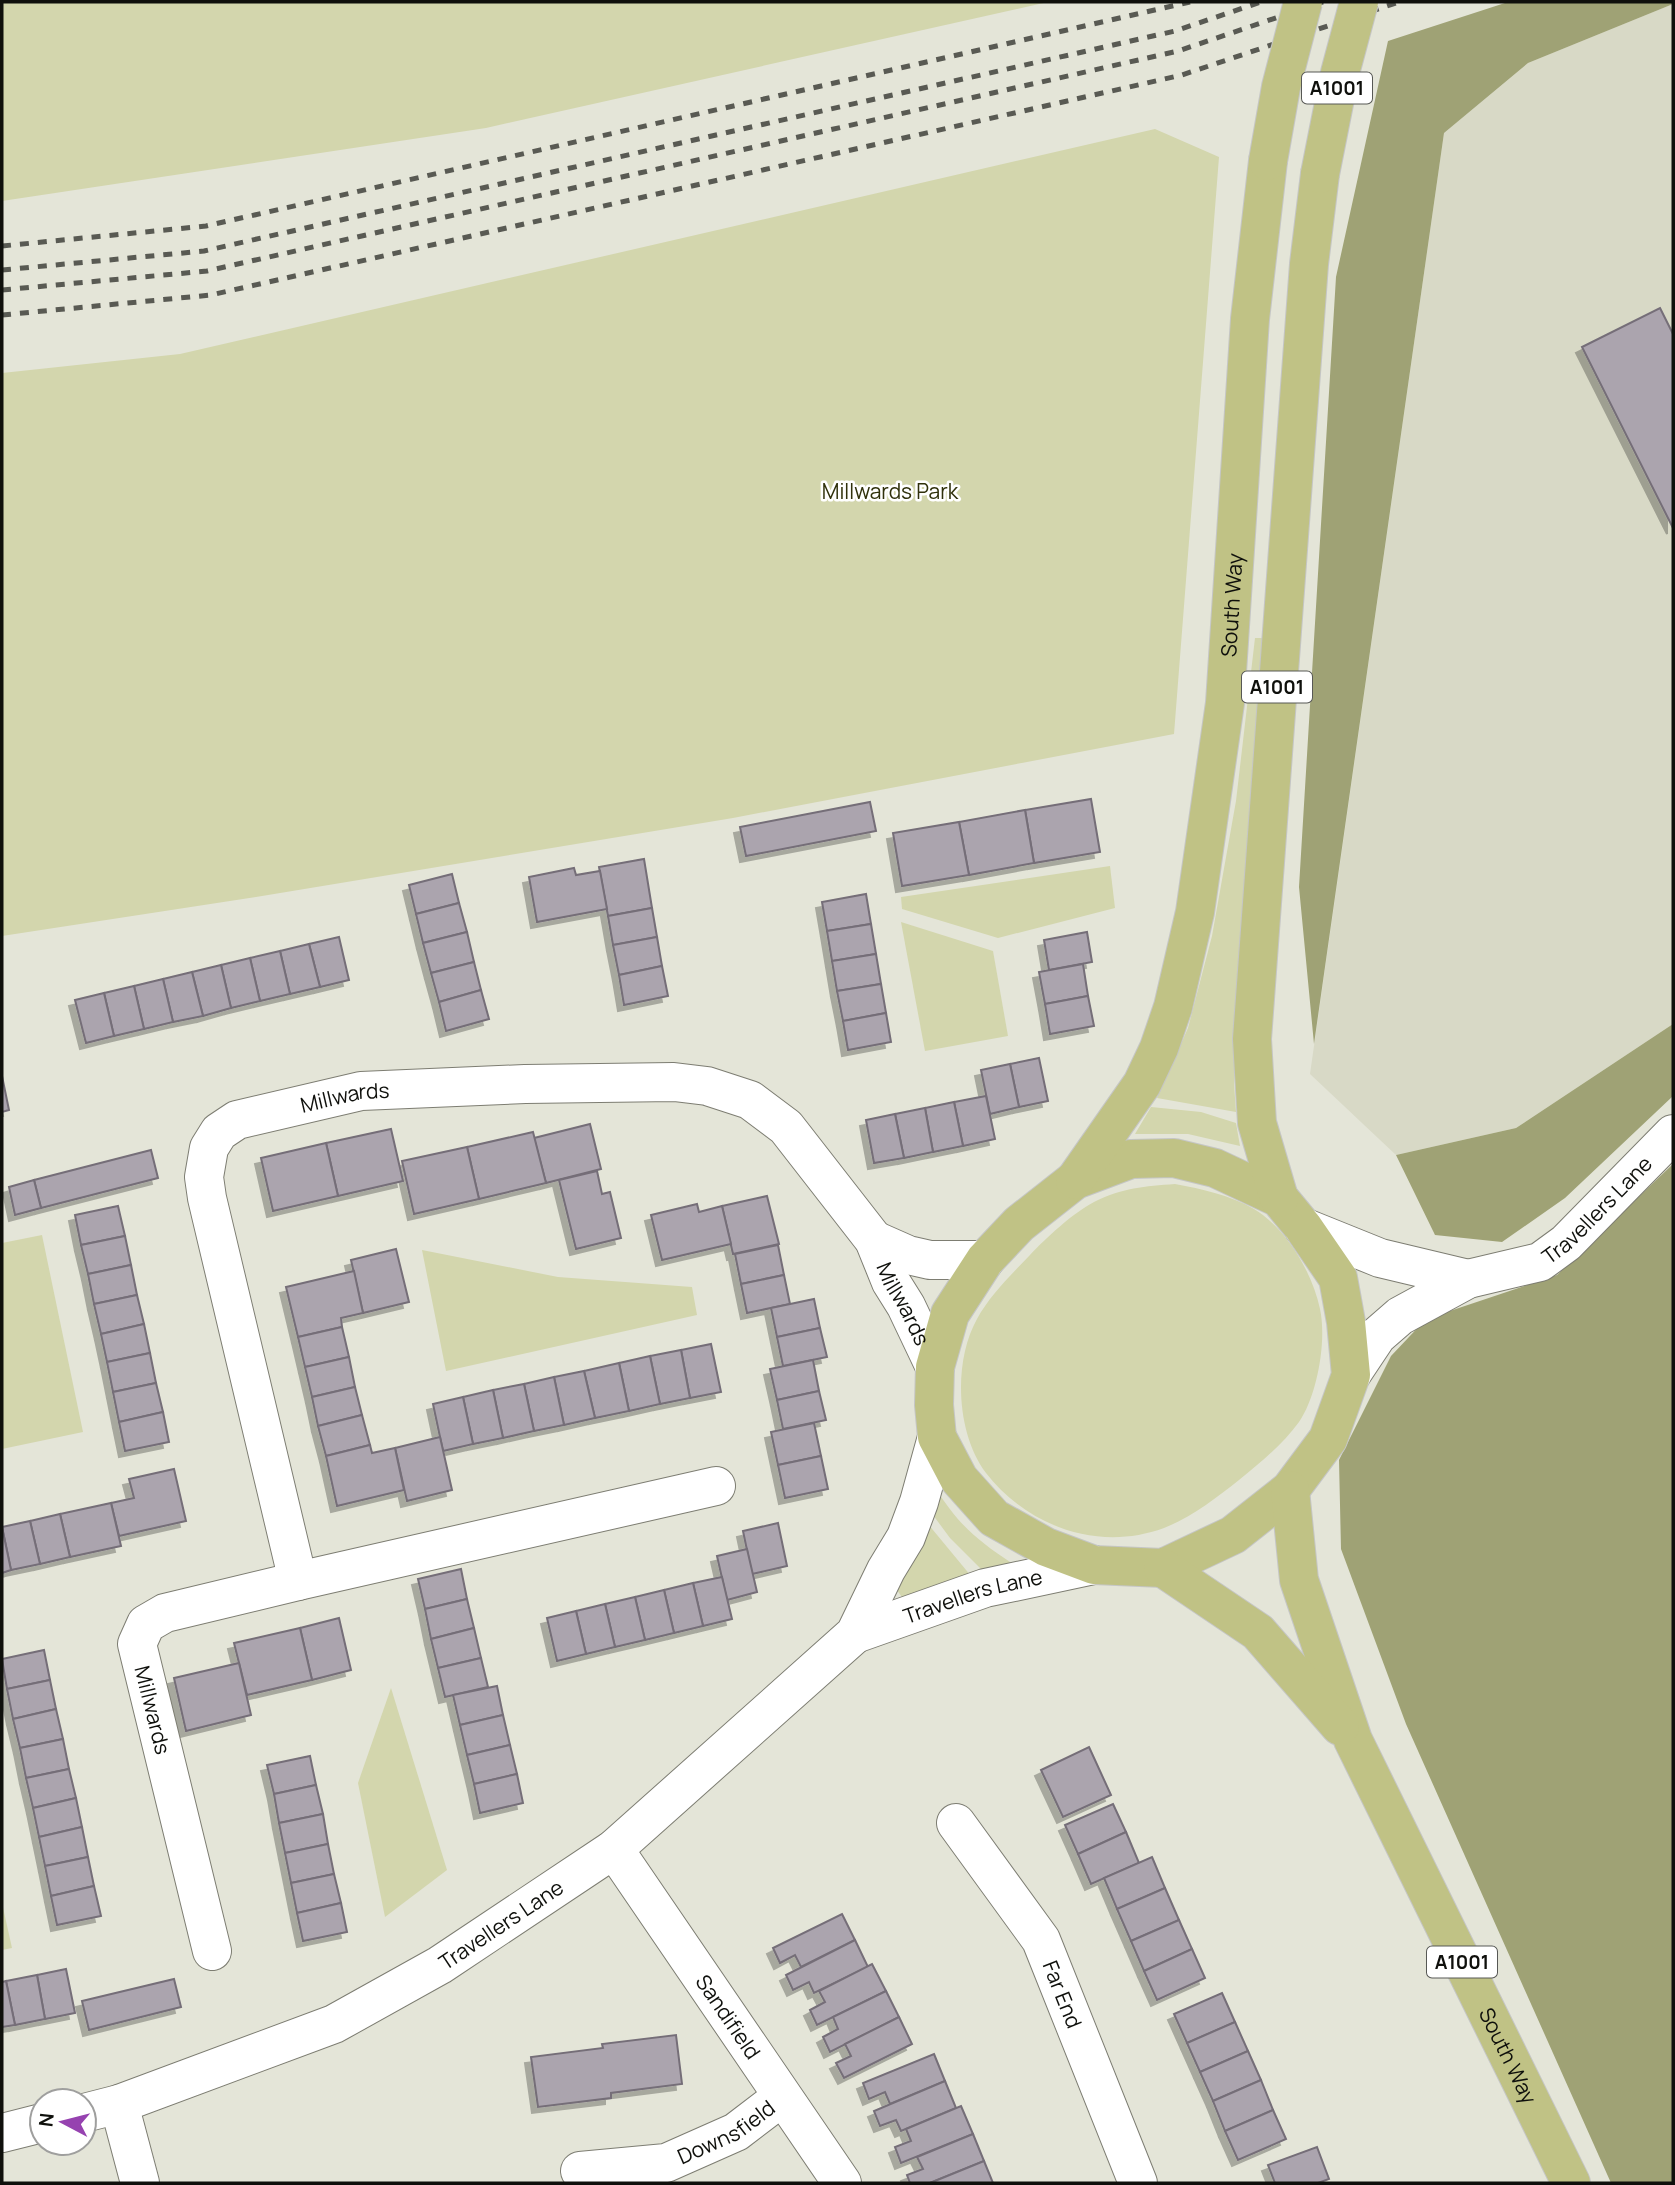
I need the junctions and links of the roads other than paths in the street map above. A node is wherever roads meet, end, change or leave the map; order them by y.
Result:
1 (1303, 2) edge
2 (1359, 2) edge
3 (1673, 1134) edge
4 (1075, 1180) junction
5 (1279, 1198) junction
6 (1303, 1227) junction
7 (873, 1240) junction
8 (985, 1260) junction
9 (1468, 1279) junction
10 (935, 1367) junction
11 (1351, 1375) junction
12 (937, 1437) junction
13 (716, 1486) dead end
14 (1290, 1490) junction
15 (1094, 1565) junction
16 (1163, 1568) junction
17 (298, 1581) junction
18 (855, 1634) junction
19 (1353, 1741) junction
20 (957, 1823) dead end
21 (614, 1849) junction
22 (212, 1951) dead end
23 (782, 2097) junction
24 (101, 2108) edge
25 (28, 2126) edge
26 (2, 2133) edge
27 (580, 2171) dead end
28 (667, 2173) edge
29 (139, 2183) edge
30 (842, 2183) edge
31 (1138, 2183) edge
32 (1572, 2183) edge

1 - 4 main road, South Way / A1001, bridge
2 - 5 main road, A1001, bridge
3 - 9 street, Travellers Lane
4 - 5 main road
4 - 8 main road
5 - 6 main road
6 - 9 street, Travellers Lane
6 - 11 main road
7 - 8 street, Millwards
7 - 10 street, Millwards
7 - 17 street, Millwards
8 - 10 main road
9 - 11 street, Travellers Lane
10 - 12 main road
11 - 14 main road
12 - 15 main road
12 - 18 street, Travellers Lane
13 - 17 street, Millwards
14 - 16 main road
14 - 19 main road, South Way / A1001
15 - 16 main road
15 - 18 street, Travellers Lane
16 - 19 main road, South Way / A1001
17 - 22 street, Millwards
18 - 21 street, Travellers Lane
19 - 32 main road, South Way / A1001
20 - 31 street, Far End
21 - 23 street, Sandifield
21 - 24 street, Travellers Lane
23 - 28 street, Downsfield
23 - 30 street, Sandifield
24 - 29 street
25 - 26 street
27 - 28 street, Downsfield

